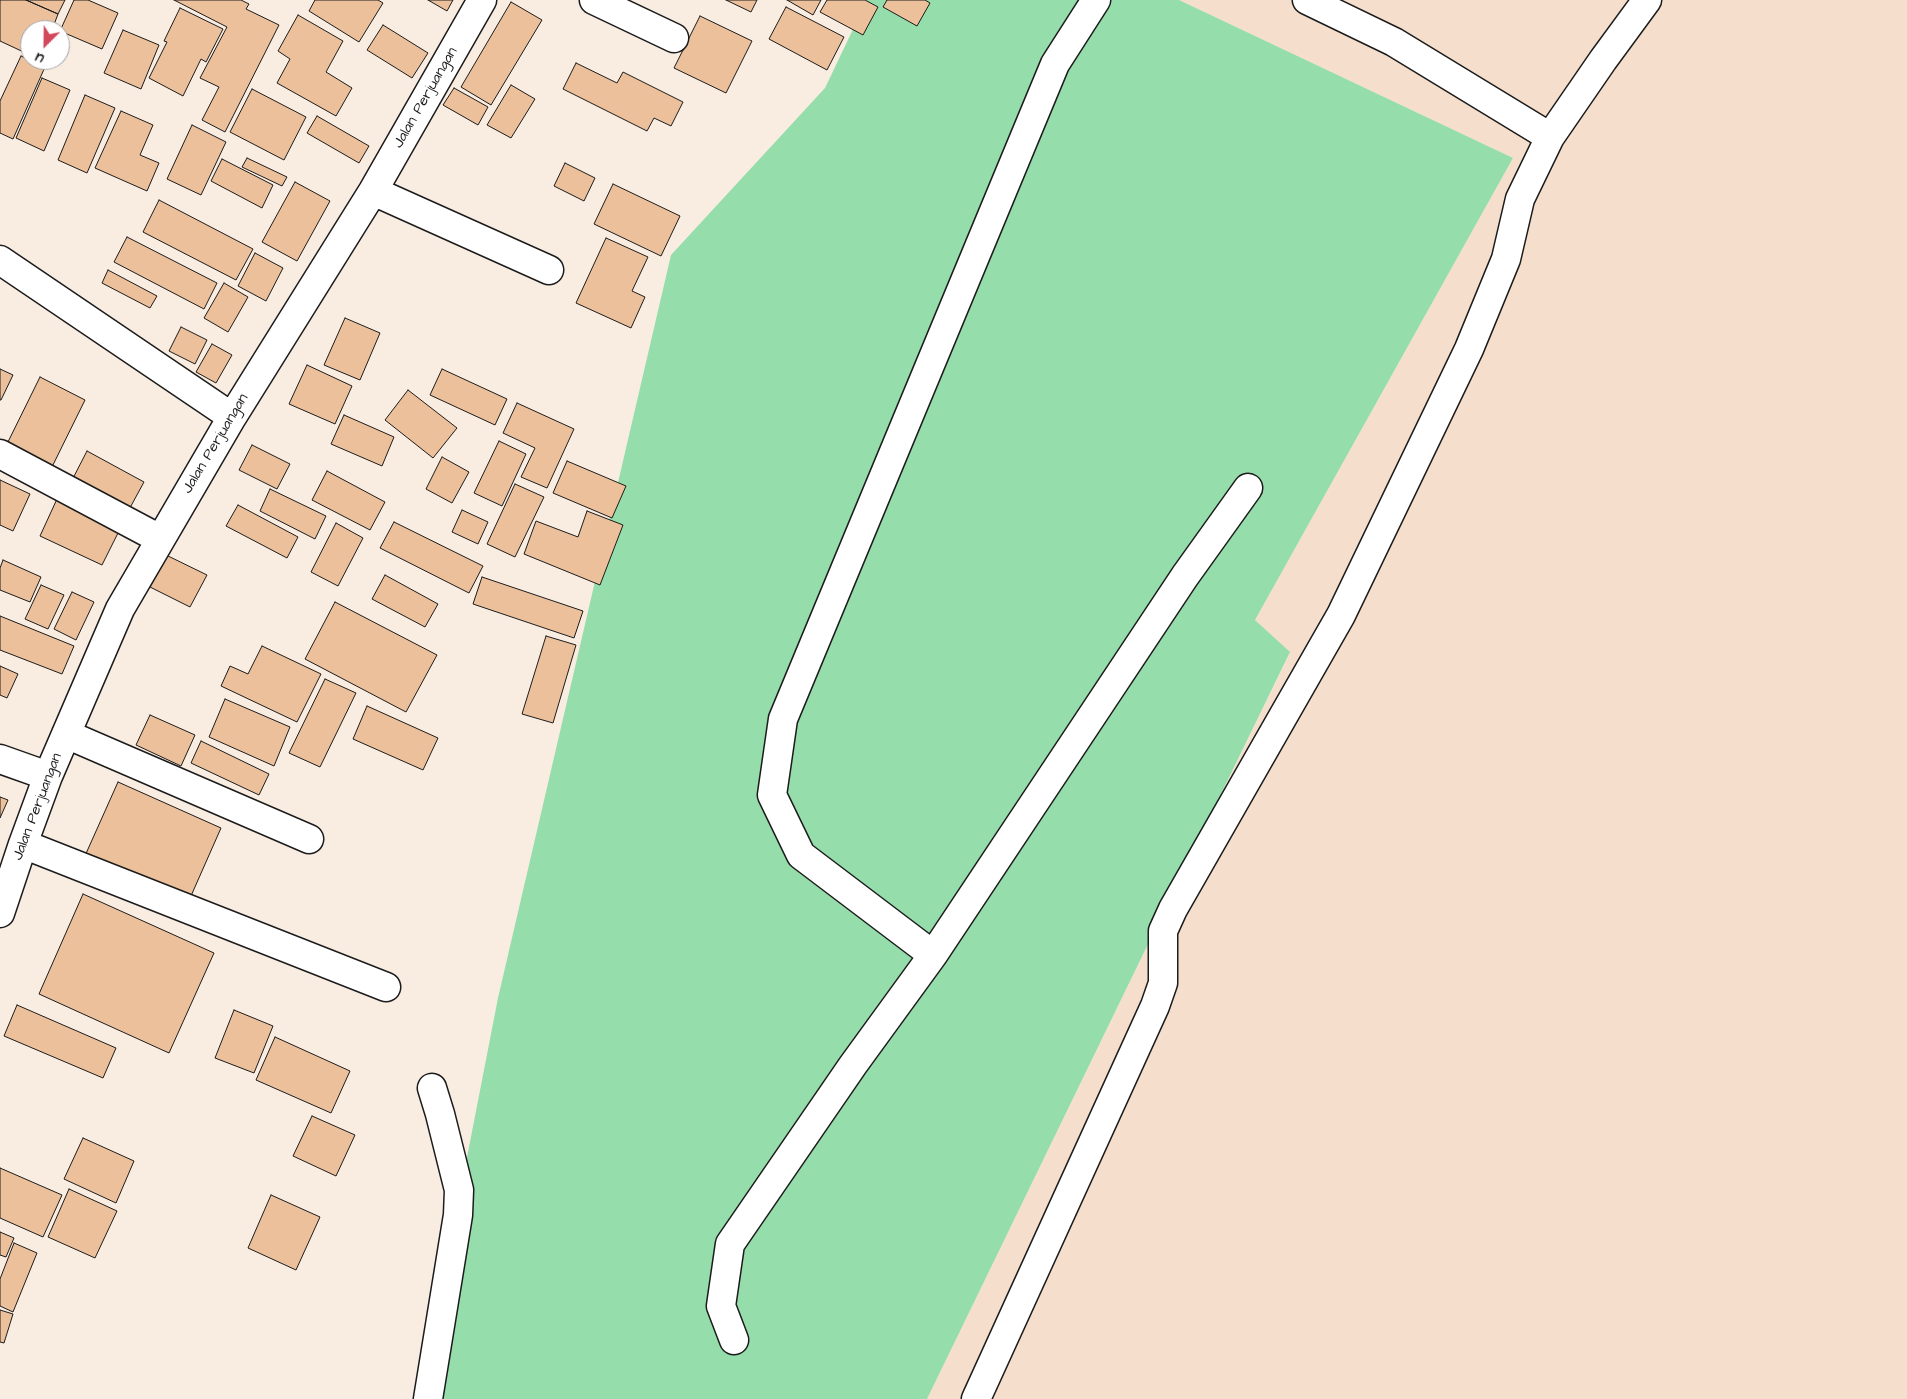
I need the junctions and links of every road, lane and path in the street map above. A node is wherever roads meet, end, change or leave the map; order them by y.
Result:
1 (482, 0) edge
2 (594, 0) edge
3 (1096, 0) edge
4 (1307, 0) edge
5 (1647, 0) edge
6 (674, 38) dead end
7 (1550, 137) junction
8 (373, 191) junction
9 (0, 260) edge
10 (549, 270) dead end
11 (232, 417) junction
12 (0, 454) edge
13 (1248, 488) dead end
14 (160, 539) junction
15 (66, 734) junction
16 (0, 759) edge
17 (48, 776) junction
18 (309, 839) dead end
19 (23, 844) junction
20 (6, 870) edge
21 (0, 913) edge
22 (933, 954) junction
23 (386, 987) dead end
24 (432, 1088) dead end
25 (734, 1340) dead end
26 (428, 1399) edge
27 (976, 1399) edge

1 - 8 street, Jalan Perjuangan
2 - 6 street
3 - 22 street
4 - 7 street
5 - 7 street
7 - 27 street
8 - 10 street
8 - 11 street, Jalan Perjuangan
9 - 11 street
11 - 14 street, Jalan Perjuangan
12 - 14 street
13 - 22 street
14 - 15 street, Jalan Perjuangan
15 - 17 street, Jalan Perjuangan
15 - 18 street
16 - 17 street
17 - 19 street, Jalan Perjuangan
19 - 20 street, Jalan Perjuangan
19 - 23 street
20 - 21 street, Jalan Perjuangan
22 - 25 street
24 - 26 street

